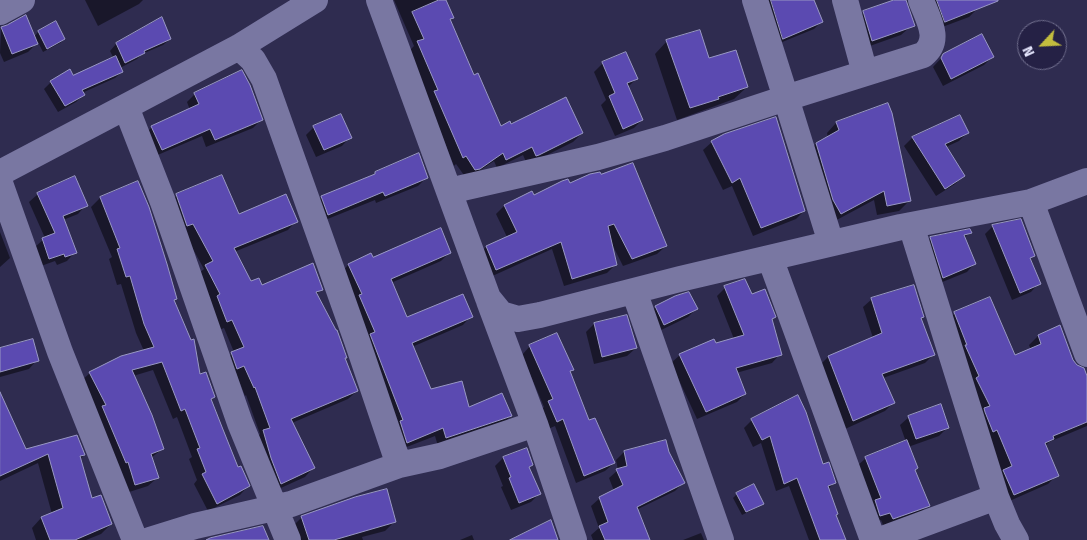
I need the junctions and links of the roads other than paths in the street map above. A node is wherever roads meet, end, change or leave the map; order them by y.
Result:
1 (22, 0) edge
2 (316, 0) edge
3 (379, 0) edge
4 (755, 0) edge
5 (845, 0) edge
6 (922, 0) edge
7 (0, 12) edge
8 (239, 47) junction
9 (865, 73) junction
10 (786, 98) junction
11 (126, 107) junction
12 (0, 173) edge
13 (1087, 181) edge
14 (0, 183) edge
15 (449, 191) junction
16 (1031, 202) junction
17 (911, 225) junction
18 (831, 243) junction
19 (770, 258) junction
20 (634, 291) junction
21 (488, 298) junction
22 (1087, 354) edge
23 (536, 424) junction
24 (399, 465) junction
25 (996, 497) junction
26 (275, 508) junction
27 (135, 540) edge
28 (150, 540) edge
29 (288, 540) edge
30 (574, 540) edge
31 (721, 540) edge
32 (873, 540) edge
33 (880, 540) edge
34 (1016, 540) edge

1 - 7 street
2 - 8 street
3 - 15 street
4 - 10 street
5 - 9 street
6 - 9 street
8 - 11 street
8 - 24 street
9 - 10 street
10 - 15 street
10 - 18 street
11 - 12 street
11 - 26 street
13 - 16 street
14 - 27 street
15 - 21 street
16 - 17 street
16 - 22 street
17 - 18 street
17 - 25 street
18 - 19 street
19 - 20 street
19 - 32 street
20 - 21 street
20 - 31 street
21 - 23 street
23 - 24 street
23 - 30 street
24 - 26 street
25 - 33 street
25 - 34 street
26 - 28 street
26 - 29 street

